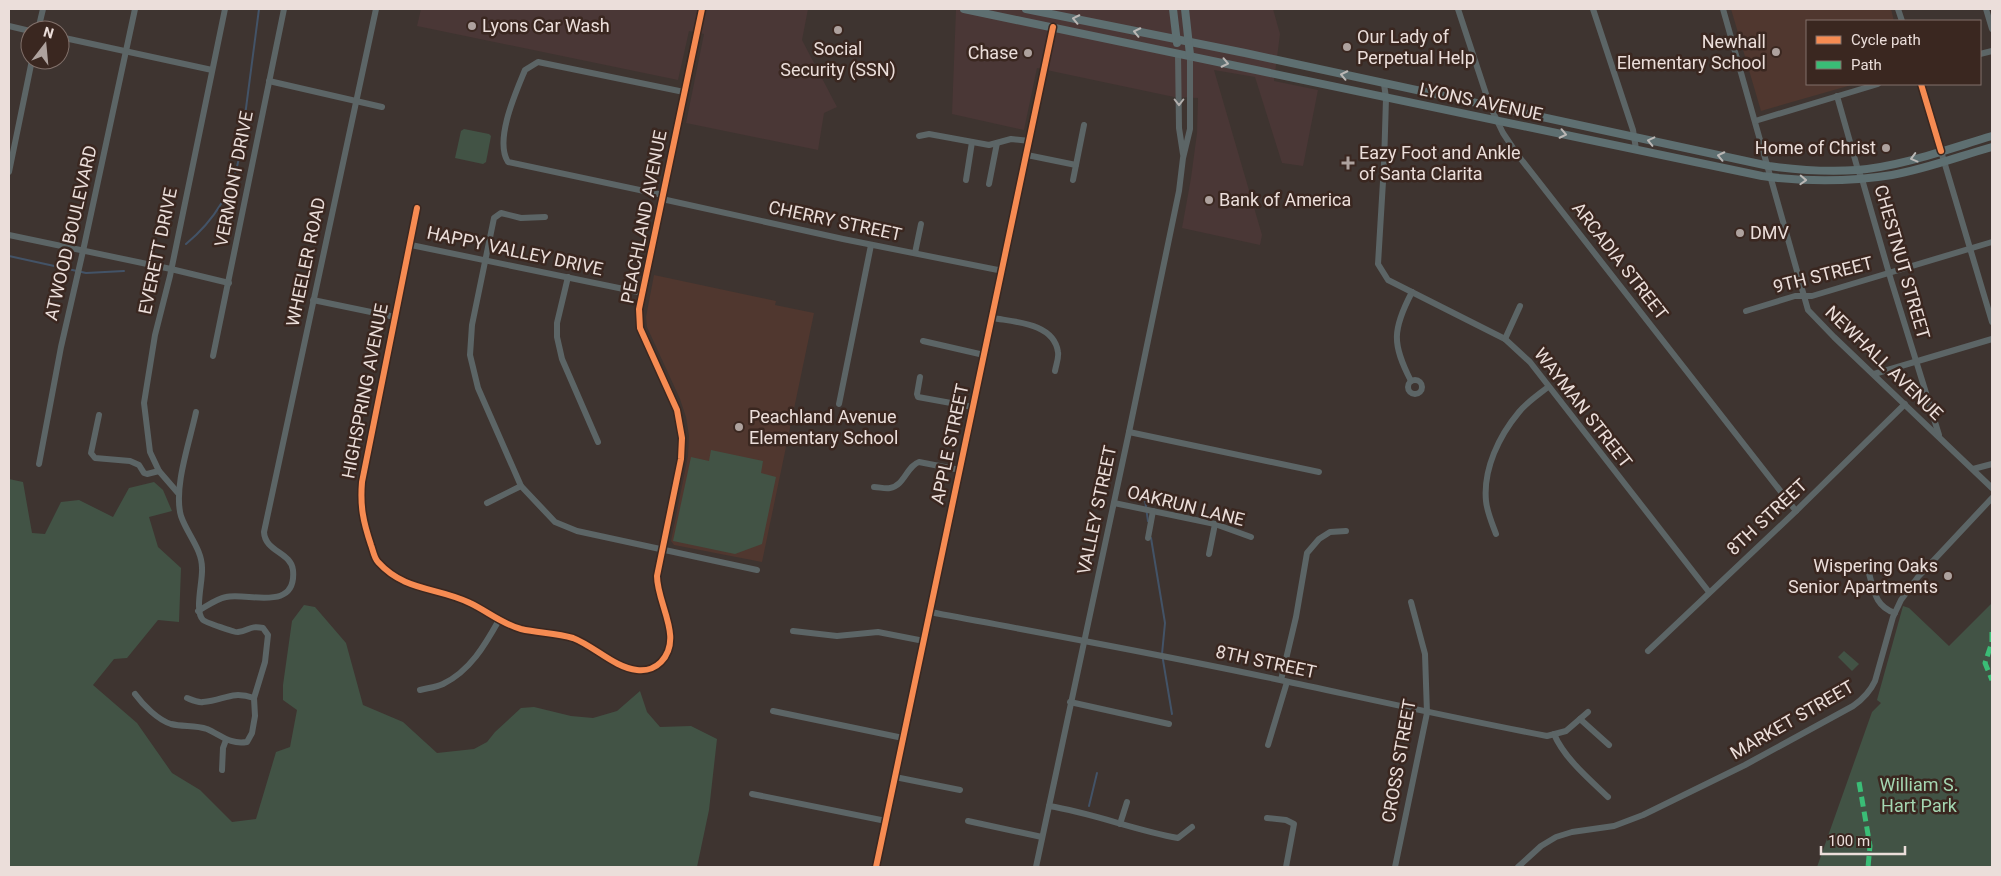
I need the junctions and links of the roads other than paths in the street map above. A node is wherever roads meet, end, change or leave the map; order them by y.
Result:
1 (135, 9) edge
2 (225, 9) edge
3 (284, 9) edge
4 (376, 9) edge
5 (702, 9) edge
6 (965, 9) edge
7 (1026, 9) edge
8 (1173, 9) edge
9 (1185, 9) edge
10 (1458, 9) edge
11 (1593, 9) edge
12 (1723, 9) edge
13 (1986, 9) edge
14 (1053, 27) junction
15 (1992, 29) edge
16 (70, 39) edge
17 (1177, 40) junction
18 (1189, 43) junction
19 (126, 51) junction
20 (1178, 53) junction
21 (1190, 56) junction
22 (30, 70) edge
23 (212, 70) junction
24 (269, 81) junction
25 (1384, 84) junction
26 (1875, 85) edge
27 (1921, 85) edge
28 (684, 92) junction
29 (1837, 96) junction
30 (1386, 98) junction
31 (357, 100) junction
32 (1490, 106) junction
33 (382, 107) dead end
34 (1498, 120) junction
35 (1755, 121) junction
36 (1084, 125) dead end
37 (919, 136) dead end
38 (1992, 136) edge
39 (1634, 137) junction
40 (1030, 141) junction
41 (972, 142) junction
42 (996, 143) junction
43 (1992, 147) edge
44 (1636, 149) junction
45 (1941, 151) junction
46 (1027, 155) junction
47 (1183, 158) junction
48 (1944, 161) junction
49 (1076, 165) junction
50 (1769, 166) junction
51 (1858, 170) junction
52 (9, 172) edge
53 (1771, 177) junction
54 (1862, 179) junction
55 (966, 180) dead end
56 (1073, 180) dead end
57 (989, 184) dead end
58 (662, 197) junction
59 (417, 208) dead end
60 (545, 218) dead end
61 (921, 224) dead end
62 (9, 235) edge
63 (1992, 242) edge
64 (410, 244) junction
65 (871, 244) junction
66 (1970, 248) junction
67 (83, 251) junction
68 (915, 253) junction
69 (484, 259) junction
70 (171, 268) junction
71 (1003, 271) junction
72 (1890, 273) junction
73 (568, 277) junction
74 (229, 283) junction
75 (1412, 292) junction
76 (642, 293) junction
77 (1804, 296) junction
78 (313, 300) junction
79 (1520, 306) dead end
80 (1746, 311) dead end
81 (395, 317) junction
82 (992, 318) junction
83 (1992, 322) edge
84 (1505, 339) junction
85 (1992, 339) edge
86 (923, 341) dead end
87 (984, 355) junction
88 (213, 356) dead end
89 (1916, 361) junction
90 (1055, 371) dead end
91 (1874, 374) junction
92 (920, 377) dead end
93 (1411, 381) dead end
94 (1548, 387) junction
95 (839, 404) dead end
96 (1905, 404) junction
97 (973, 407) junction
98 (196, 412) dead end
99 (99, 415) dead end
100 (1130, 432) junction
101 (1940, 437) junction
102 (598, 442) dead end
103 (39, 464) dead end
104 (1992, 464) edge
105 (1973, 469) junction
106 (960, 470) junction
107 (159, 471) junction
108 (1319, 472) dead end
109 (521, 486) junction
110 (874, 487) dead end
111 (1992, 488) edge
112 (178, 493) junction
113 (1992, 498) edge
114 (487, 503) dead end
115 (1114, 503) junction
116 (1153, 511) junction
117 (1796, 511) junction
118 (1215, 524) junction
119 (1346, 531) dead end
120 (1496, 534) dead end
121 (1251, 537) dead end
122 (1148, 538) dead end
123 (662, 550) junction
124 (1209, 554) dead end
125 (757, 570) dead end
126 (1868, 570) dead end
127 (1709, 592) junction
128 (1412, 602) dead end
129 (198, 611) junction
130 (930, 612) junction
131 (1895, 613) junction
132 (499, 620) junction
133 (793, 631) dead end
134 (1083, 640) junction
135 (924, 641) junction
136 (1648, 651) dead end
137 (1284, 681) junction
138 (420, 690) dead end
139 (135, 694) dead end
140 (187, 698) dead end
141 (254, 698) junction
142 (1070, 702) junction
143 (773, 711) dead end
144 (1588, 712) dead end
145 (1427, 713) junction
146 (1580, 719) junction
147 (1169, 724) dead end
148 (1554, 734) junction
149 (903, 738) junction
150 (226, 740) junction
151 (1268, 745) dead end
152 (1608, 745) dead end
153 (222, 770) dead end
154 (895, 777) junction
155 (960, 790) dead end
156 (752, 794) dead end
157 (1608, 797) dead end
158 (1127, 802) dead end
159 (1049, 806) junction
160 (1267, 818) dead end
161 (886, 821) junction
162 (968, 821) dead end
163 (1120, 824) junction
164 (1192, 827) dead end
165 (1042, 837) junction
166 (876, 867) edge
167 (1036, 867) edge
168 (1286, 867) edge
169 (1395, 867) edge
170 (1518, 867) edge

1 - 19 street, ATWOOD BOULEVARD
2 - 23 street, EVERETT DRIVE
3 - 24 street, VERMONT DRIVE
4 - 31 street, WHEELER ROAD
5 - 28 street, PEACHLAND AVENUE
6 - 14 main road, LYONS AVENUE
17 -> 7 main road, LYONS AVENUE
8 - 17 main road
9 - 18 main road
10 - 32 street, ARCADIA STREET
11 - 39 street
12 - 35 street, NEWHALL AVENUE
13 - 15 street
14 - 20 main road, LYONS AVENUE
14 - 40 street, APPLE STREET
16 - 19 street
17 - 18 main road, LYONS AVENUE
17 - 20 main road
18 - 21 main road
25 -> 18 main road, LYONS AVENUE
19 - 23 street
19 - 67 street, ATWOOD BOULEVARD
20 - 21 main road, LYONS AVENUE
20 -> 47 street, VALLEY STREET
21 -> 30 main road, LYONS AVENUE
21 - 47 street, VALLEY STREET
22 - 52 street
23 - 70 street, EVERETT DRIVE
24 - 31 street
24 - 74 street, VERMONT DRIVE
25 - 30 street, WAYMAN STREET
25 - 32 main road, LYONS AVENUE
26 - 29 street
27 - 45 street
28 - 58 street, PEACHLAND AVENUE
28 - 58 street, CHERRY STREET
29 - 35 street
29 - 51 street, CHESTNUT STREET
30 - 34 main road, LYONS AVENUE
30 - 75 street, WAYMAN STREET
31 - 33 street
31 - 78 street, WHEELER ROAD
32 - 34 street, ARCADIA STREET
32 - 39 main road, LYONS AVENUE
34 -> 44 main road, LYONS AVENUE
34 - 117 street, ARCADIA STREET
35 - 50 street, NEWHALL AVENUE
36 - 49 street
37 - 41 street
38 - 45 main road, LYONS AVENUE
39 - 44 street
50 -> 39 main road, LYONS AVENUE
40 - 42 street
40 - 46 street, APPLE STREET
41 - 42 street
41 - 55 street
42 - 57 street
43 - 48 main road, LYONS AVENUE
44 - 53 main road, LYONS AVENUE
45 - 48 street
45 -> 51 main road, LYONS AVENUE
46 - 49 street
46 - 71 street, APPLE STREET
47 - 100 street, VALLEY STREET
48 - 54 main road, LYONS AVENUE
48 - 66 street
49 - 56 street
50 - 51 main road, LYONS AVENUE
50 - 53 street, NEWHALL AVENUE
51 - 54 street, CHESTNUT STREET
53 -> 54 main road, LYONS AVENUE
53 - 77 street, NEWHALL AVENUE
54 - 72 street, CHESTNUT STREET
58 - 65 street, CHERRY STREET
58 - 76 street, PEACHLAND AVENUE
59 - 64 street, HIGHSPRING AVENUE
60 - 69 street
61 - 68 street
62 - 67 street
63 - 66 street, 9TH STREET
64 - 69 street, HAPPY VALLEY DRIVE
64 - 81 street, HIGHSPRING AVENUE
65 - 68 street, CHERRY STREET
65 - 95 street
66 - 72 street, 9TH STREET
66 - 83 street
67 - 70 street
67 - 103 street, ATWOOD BOULEVARD
68 - 71 street, CHERRY STREET
69 - 73 street, HAPPY VALLEY DRIVE
69 - 109 street
70 - 74 street
70 - 107 street, EVERETT DRIVE
71 - 82 street, APPLE STREET
72 - 77 street, 9TH STREET
72 - 89 street, CHESTNUT STREET
73 - 76 street, HAPPY VALLEY DRIVE
73 - 102 street
74 - 88 street, VERMONT DRIVE
75 - 84 street, WAYMAN STREET
75 - 93 street
76 - 123 street, PEACHLAND AVENUE
77 - 80 street, 9TH STREET
77 - 91 street, NEWHALL AVENUE
78 - 81 street
78 - 129 street, WHEELER ROAD
79 - 84 street
81 - 132 street, HIGHSPRING AVENUE
82 - 87 street, APPLE STREET
82 - 90 street
84 - 94 street, WAYMAN STREET
85 - 89 street
86 - 87 street
87 - 97 street, APPLE STREET
89 - 91 street
89 - 101 street, CHESTNUT STREET
91 - 96 street, NEWHALL AVENUE
92 - 97 street
94 - 120 street
94 - 127 street, WAYMAN STREET
96 - 101 street, NEWHALL AVENUE
96 - 117 street, 8TH STREET
97 - 106 street, APPLE STREET
98 - 112 street
99 - 107 street
100 - 108 street
100 - 115 street, VALLEY STREET
101 - 105 street, NEWHALL AVENUE
104 - 105 street
105 - 111 street, NEWHALL AVENUE
106 - 110 street
106 - 130 street, APPLE STREET
107 - 112 street, EVERETT DRIVE
109 - 114 street
109 - 123 street
112 - 129 street
113 - 131 street, MARKET STREET
115 - 116 street, OAKRUN LANE
115 - 134 street, VALLEY STREET
116 - 118 street, OAKRUN LANE
116 - 122 street
117 - 127 street, 8TH STREET
118 - 121 street, OAKRUN LANE
118 - 124 street
119 - 137 street
123 - 125 street
123 - 132 street, PEACHLAND AVENUE
126 - 131 street
127 - 136 street, 8TH STREET
128 - 145 street, CROSS STREET
129 - 141 street
130 - 134 street, 8TH STREET
130 - 135 street, APPLE STREET
131 - 170 street, MARKET STREET
132 - 138 street
133 - 135 street
134 - 137 street, 8TH STREET
134 - 142 street, VALLEY STREET
135 - 149 street, APPLE STREET
137 - 145 street, 8TH STREET
137 - 151 street
139 - 150 street
140 - 141 street
141 - 150 street
142 - 147 street
142 - 159 street, VALLEY STREET
143 - 149 street
144 - 146 street
145 - 148 street, 8TH STREET
145 - 169 street, CROSS STREET
146 - 148 street
146 - 152 street
148 - 157 street
149 - 154 street, APPLE STREET
150 - 153 street
154 - 155 street
154 - 161 street, APPLE STREET
156 - 161 street
158 - 163 street
159 - 163 street
159 - 165 street, VALLEY STREET
160 - 168 street
161 - 166 street, APPLE STREET
162 - 165 street
163 - 164 street
165 - 167 street, VALLEY STREET

